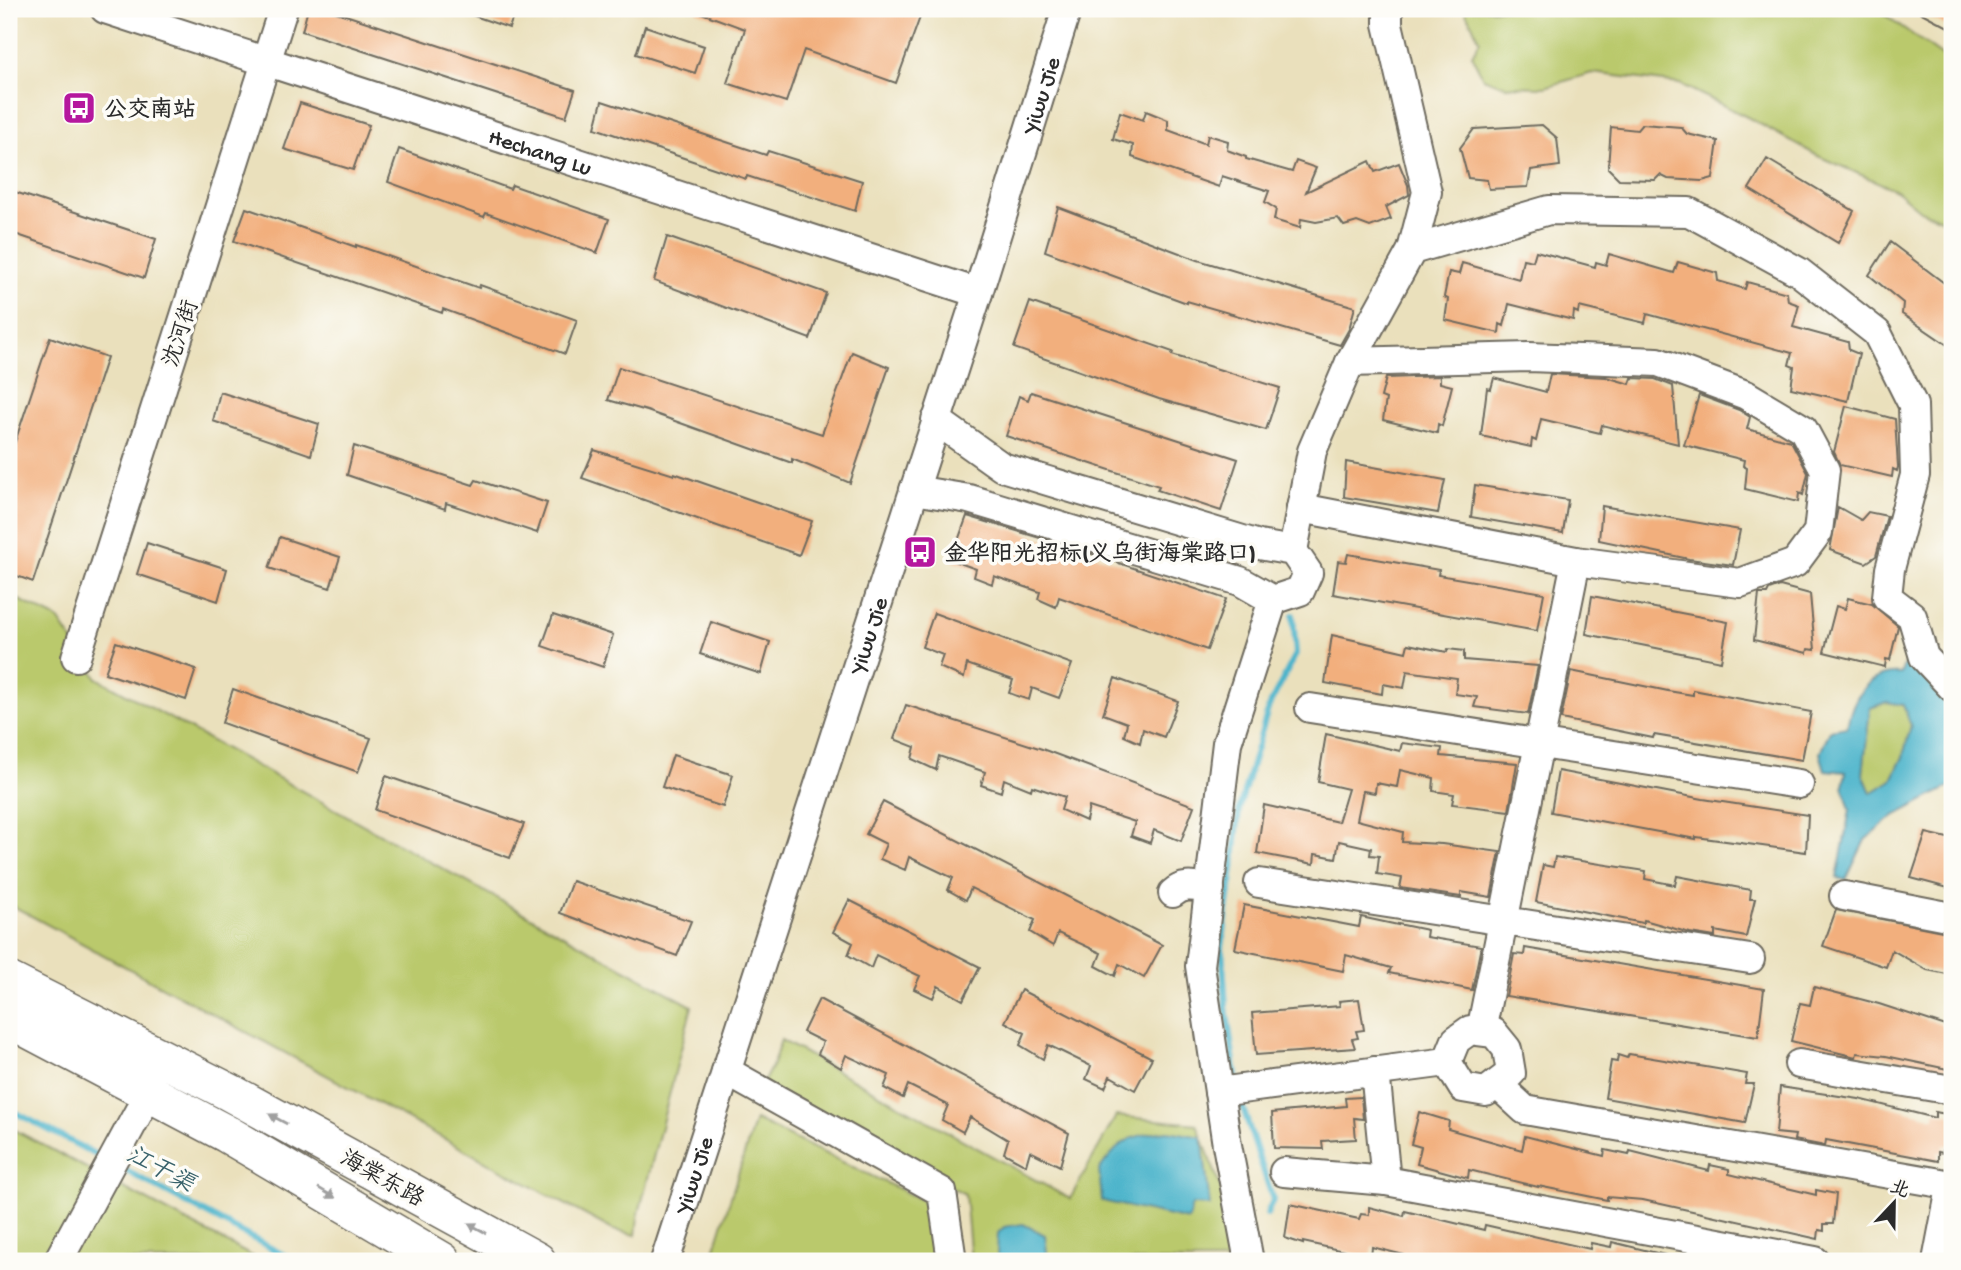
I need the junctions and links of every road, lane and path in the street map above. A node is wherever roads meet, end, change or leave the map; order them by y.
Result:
1 (105, 9) edge
2 (283, 9) edge
3 (1067, 9) edge
4 (1388, 9) edge
5 (266, 61) junction
6 (1412, 250) junction
7 (978, 293) junction
8 (1350, 362) junction
9 (936, 420) junction
10 (914, 490) junction
11 (1301, 508) junction
12 (1293, 551) junction
13 (1576, 561) junction
14 (1273, 600) junction
15 (76, 657) dead end
16 (1952, 687) edge
17 (1310, 708) dead end
18 (1539, 744) junction
19 (1799, 784) dead end
20 (1259, 883) dead end
21 (1210, 889) junction
22 (1173, 893) dead end
23 (1844, 896) dead end
24 (1952, 917) edge
25 (1503, 921) junction
26 (1750, 959) dead end
27 (9, 960) edge
28 (9, 981) edge
29 (9, 1019) edge
30 (1481, 1031) junction
31 (9, 1036) edge
32 (1447, 1062) junction
33 (1799, 1064) dead end
34 (1375, 1071) junction
35 (726, 1072) junction
36 (1497, 1084) junction
37 (1952, 1090) edge
38 (1219, 1091) junction
39 (229, 1092) junction
40 (148, 1095) junction
41 (1385, 1170) junction
42 (1284, 1172) dead end
43 (1952, 1184) edge
44 (58, 1261) edge
45 (442, 1261) edge
46 (537, 1261) edge
47 (665, 1261) edge
48 (952, 1261) edge
49 (1249, 1261) edge
50 (1815, 1261) edge
51 (1937, 1261) edge

1 - 5 street, Hechang Lu
2 - 5 street, 沈河街
3 - 7 street, Yiwu Jie
4 - 6 street
5 - 7 street, Hechang Lu
5 - 15 street, 沈河街
6 - 8 street
6 - 16 street
7 - 9 street, Yiwu Jie
8 - 11 street
8 - 13 street
9 - 10 street, Yiwu Jie
9 - 12 street
10 - 14 street
10 - 35 street, Yiwu Jie
11 - 12 street
11 - 13 street
12 - 14 street
13 - 18 street
14 - 21 street
17 - 18 street
18 - 19 street
18 - 25 street
20 - 25 street
21 - 22 street
21 - 38 street
23 - 24 street
25 - 26 street
25 - 30 street
27 - 39 main road
28 - 39 main road
29 - 40 main road
30 - 32 street
30 - 36 street
31 - 40 main road
32 - 34 street
32 - 36 street
33 - 37 street
34 - 38 street
34 - 41 street
35 - 47 street, Yiwu Jie
35 - 48 street
36 - 43 street
38 - 49 street
46 -> 39 main road, 海棠东路
40 - 44 street
40 -> 45 main road, 海棠东路
41 - 42 street
41 - 50 street
43 - 51 street

